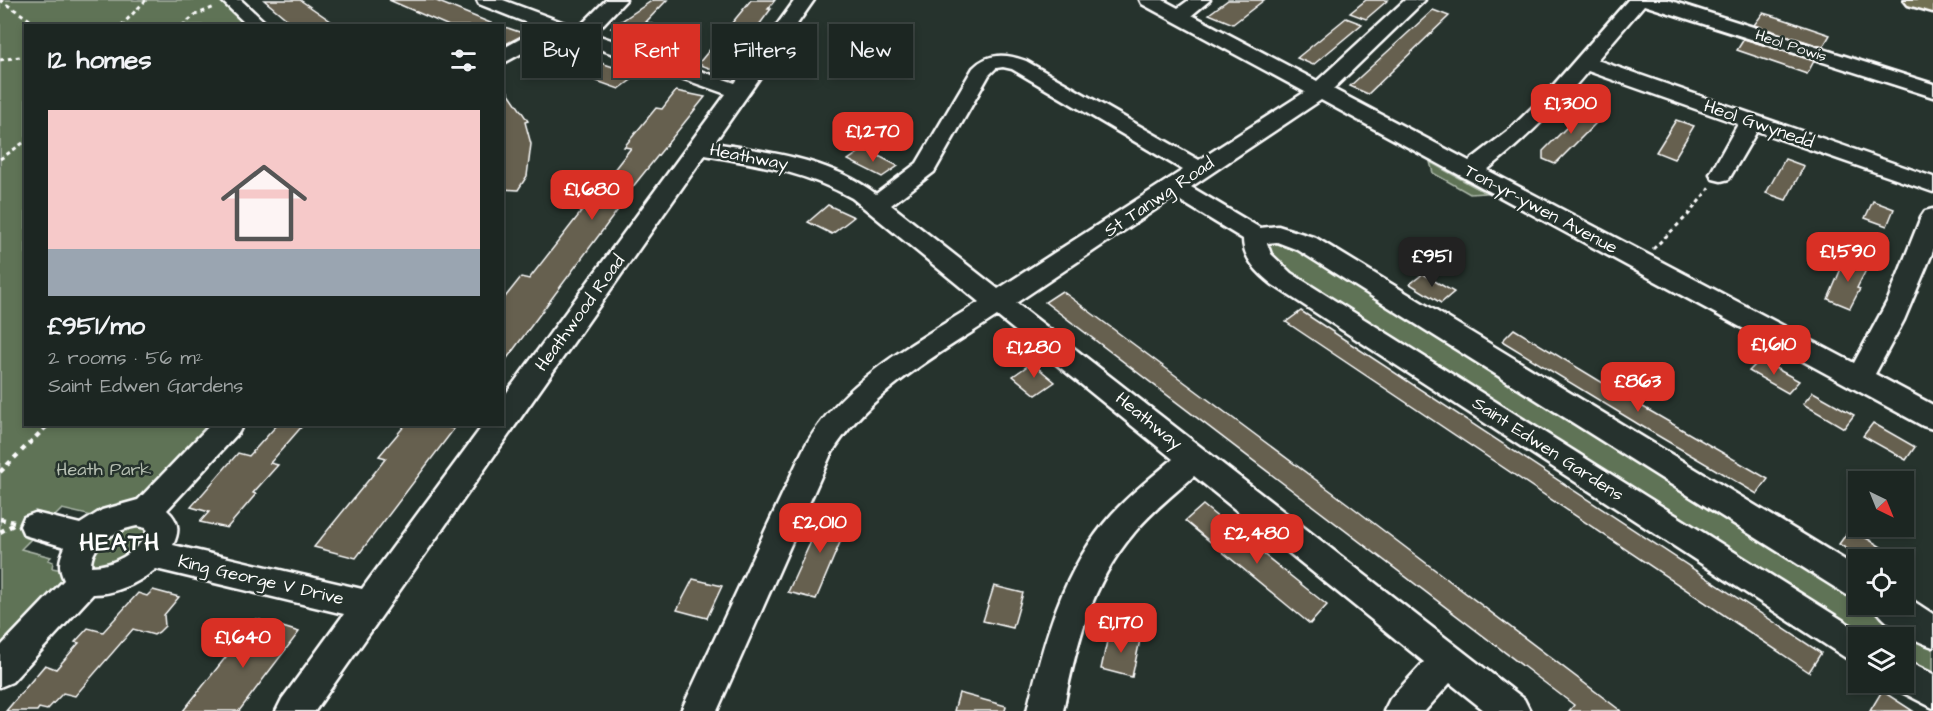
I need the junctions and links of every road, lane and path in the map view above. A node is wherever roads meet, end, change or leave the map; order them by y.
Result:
1 (0, 0) edge
2 (146, 0) edge
3 (486, 0) edge
4 (617, 0) edge
5 (805, 0) edge
6 (1149, 0) edge
7 (1201, 0) edge
8 (1416, 0) edge
9 (1638, 0) edge
10 (1649, 0) edge
11 (1916, 0) edge
12 (231, 1) edge
13 (1933, 5) edge
14 (1179, 16) junction
15 (36, 24) edge
16 (123, 24) edge
17 (185, 24) edge
18 (258, 24) edge
19 (547, 24) edge
20 (593, 24) edge
21 (601, 42) edge
22 (522, 46) edge
23 (24, 56) edge
24 (504, 57) edge
25 (0, 60) edge
26 (1585, 63) junction
27 (741, 90) junction
28 (1318, 90) junction
29 (1933, 91) edge
30 (1751, 122) junction
31 (24, 142) edge
32 (700, 147) junction
33 (0, 159) edge
34 (1199, 170) junction
35 (1471, 171) junction
36 (1721, 174) joint
37 (1933, 185) edge
38 (1174, 187) junction
39 (875, 205) junction
40 (1933, 217) edge
41 (1256, 236) junction
42 (1640, 262) junction
43 (999, 302) junction
44 (1859, 378) junction
45 (1933, 418) edge
46 (504, 419) edge
47 (47, 426) edge
48 (227, 426) edge
49 (499, 426) edge
50 (1194, 458) junction
51 (0, 472) edge
52 (145, 513) junction
53 (0, 519) edge
54 (26, 524) joint
55 (85, 539) junction
56 (152, 554) junction
57 (86, 579) junction
58 (1848, 579) edge
59 (370, 606) junction
60 (1906, 615) edge
61 (1933, 632) edge
62 (1848, 641) edge
63 (1448, 660) junction
64 (0, 671) edge
65 (1914, 682) edge
66 (1933, 692) edge
67 (294, 711) edge
68 (699, 711) edge
69 (1045, 711) edge
70 (1402, 711) edge
71 (1512, 711) edge

1 - 15 path
2 - 16 path
3 - 19 street
4 - 20 street
5 - 27 street, Heathwood Road
6 - 14 street, Ton-yr-ywen Avenue
7 - 14 street
8 - 28 street, St Tanwg Road
9 - 26 street
10 - 29 street, Heol Powis
11 - 13 main road
12 - 17 path
12 - 18 street
14 - 28 street, Ton-yr-ywen Avenue
21 - 27 street
22 - 24 street
23 - 25 path
26 - 30 street, Heol Gwynedd
26 - 35 street
27 - 32 street, Heathwood Road
28 - 34 street, St Tanwg Road
28 - 35 street, Ton-yr-ywen Avenue
30 - 36 street
30 - 37 street, Heol Gwynedd
31 - 33 path
32 - 39 street, Heathway
32 - 46 street, Heathwood Road
34 - 38 street, St Tanwg Road
34 - 39 street
35 - 42 street, Ton-yr-ywen Avenue
36 - 42 path
38 - 41 street
38 - 43 street, St Tanwg Road
39 - 43 street, Heathway
40 - 44 street
41 - 58 street
41 - 62 street, Saint Edwen Gardens
42 - 44 street, Ton-yr-ywen Avenue
43 - 50 street, Heathway
43 - 68 street, St Tanwg Road
44 - 45 street, Ton-yr-ywen Avenue
47 - 51 path
48 - 52 street
49 - 59 street, Heathwood Road
50 - 63 street, Heathway
50 - 69 street
52 - 55 street
52 - 56 street
53 - 54 path
54 - 55 street
55 - 57 street
56 - 57 street
56 - 59 street, King George V Drive
57 - 64 street
59 - 67 street, Heathwood Road
60 - 61 street
63 - 70 street
63 - 71 street, Heathway
65 - 66 street

